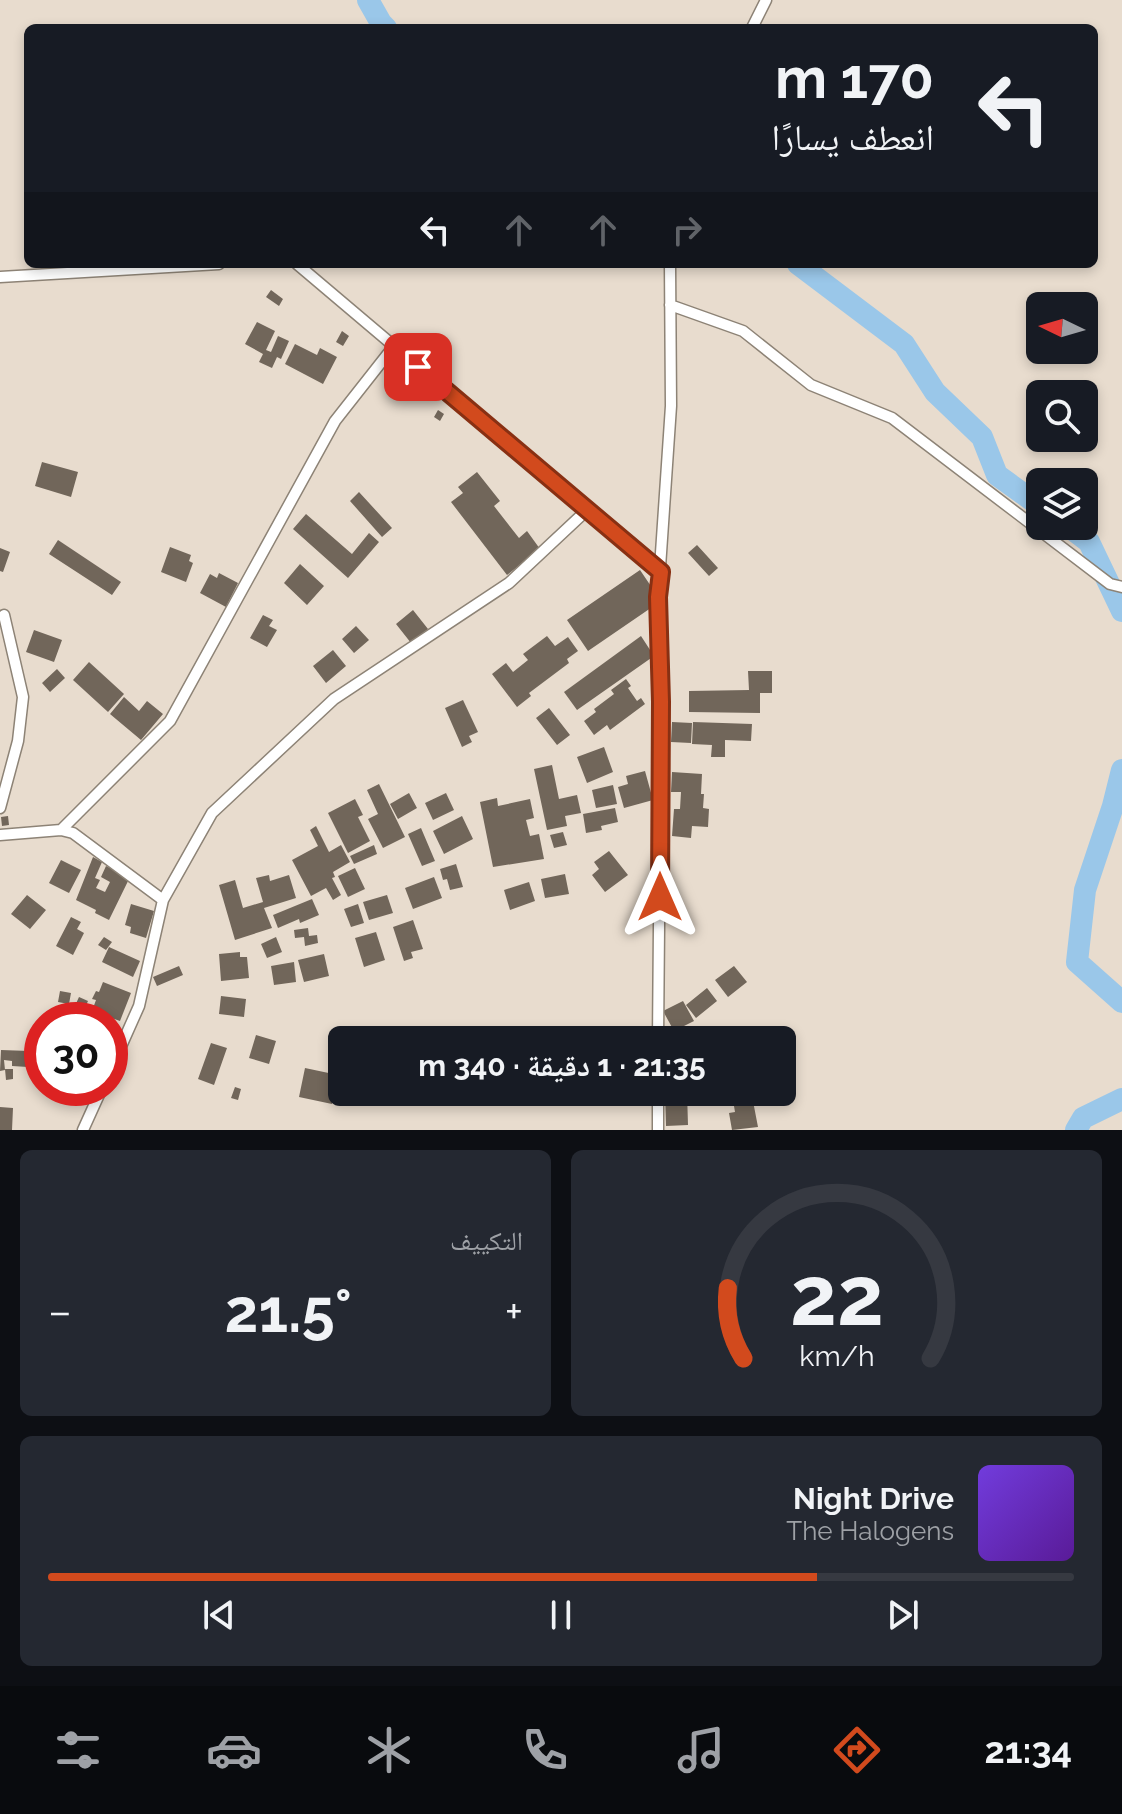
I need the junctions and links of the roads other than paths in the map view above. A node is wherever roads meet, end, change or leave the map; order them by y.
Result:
1 (766, 0) edge
2 (754, 24) edge
3 (152, 268) edge
4 (302, 268) edge
5 (670, 268) edge
6 (0, 277) edge
7 (670, 305) junction
8 (394, 346) junction
9 (587, 510) junction
10 (661, 572) junction
11 (1122, 587) edge
12 (4, 615) dead end
13 (0, 808) edge
14 (61, 830) junction
15 (0, 835) edge
16 (163, 900) junction
17 (658, 1026) edge
18 (128, 1031) edge
19 (94, 1106) edge
20 (658, 1106) edge
21 (83, 1130) edge
22 (658, 1130) edge

1 - 2 street
3 - 6 street
4 - 8 street
5 - 7 street
7 - 10 street
7 - 11 street
8 - 9 street
8 - 14 street
9 - 10 street
9 - 16 street
10 - 17 street
12 - 13 street
14 - 15 street
14 - 16 street
16 - 18 street
19 - 21 street
20 - 22 street

